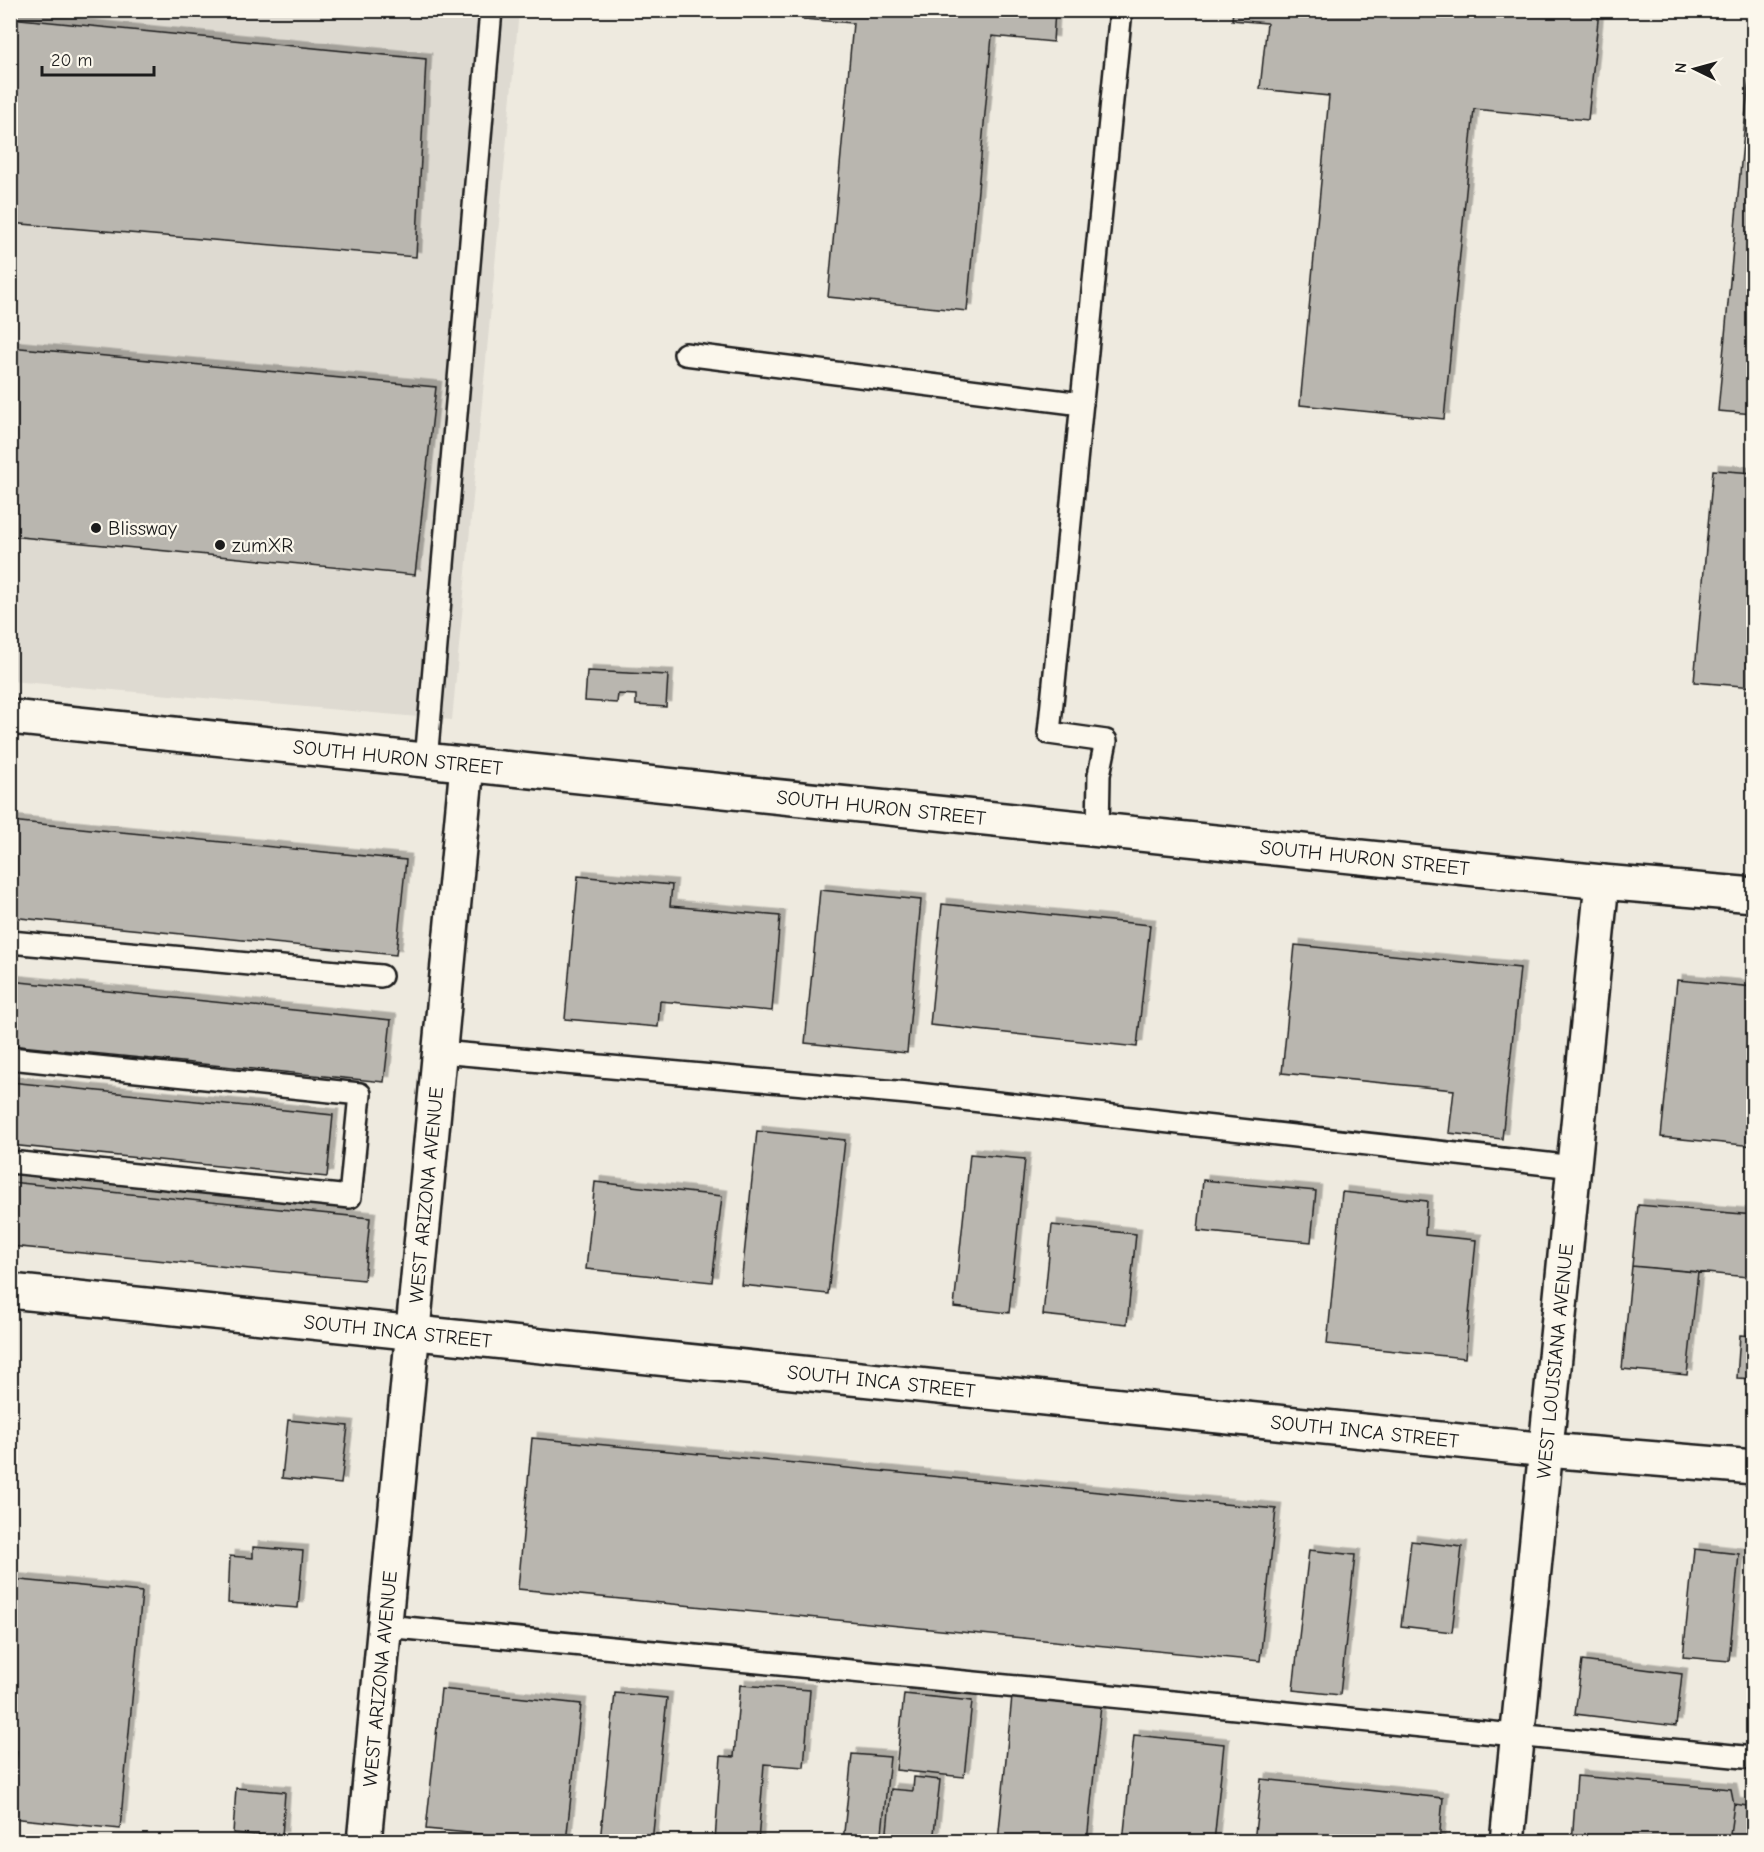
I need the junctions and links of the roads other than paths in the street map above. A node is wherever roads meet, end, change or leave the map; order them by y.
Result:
1 (491, 10) edge
2 (1121, 10) edge
3 (685, 354) dead end
4 (1082, 405) junction
5 (10, 717) edge
6 (426, 761) junction
7 (467, 765) junction
8 (1098, 830) junction
9 (1602, 882) junction
10 (1754, 895) edge
11 (10, 942) edge
12 (381, 976) dead end
13 (440, 1052) junction
14 (10, 1058) edge
15 (10, 1162) edge
16 (1574, 1167) junction
17 (10, 1291) edge
18 (414, 1333) junction
19 (1547, 1450) junction
20 (1754, 1467) edge
21 (385, 1626) junction
22 (1518, 1735) junction
23 (1754, 1758) edge
24 (364, 1842) edge
25 (1507, 1842) edge

1 - 6 lane
2 - 4 lane
3 - 4 lane
4 - 8 lane
5 - 6 street, SOUTH HURON STREET
6 - 7 street, SOUTH HURON STREET
7 - 8 street, SOUTH HURON STREET
7 - 13 street, WEST ARIZONA AVENUE
8 - 9 street, SOUTH HURON STREET
9 - 10 street, SOUTH HURON STREET
9 - 16 street, WEST LOUISIANA AVENUE
11 - 12 lane
13 - 16 lane
13 - 18 street, WEST ARIZONA AVENUE
14 - 15 lane
16 - 19 street, WEST LOUISIANA AVENUE
17 - 18 street, SOUTH INCA STREET
18 - 19 street, SOUTH INCA STREET
18 - 21 street, WEST ARIZONA AVENUE
19 - 20 street, SOUTH INCA STREET
19 - 22 street, WEST LOUISIANA AVENUE
21 - 22 lane
21 - 24 street, WEST ARIZONA AVENUE
22 - 23 lane
22 - 25 street, WEST LOUISIANA AVENUE

